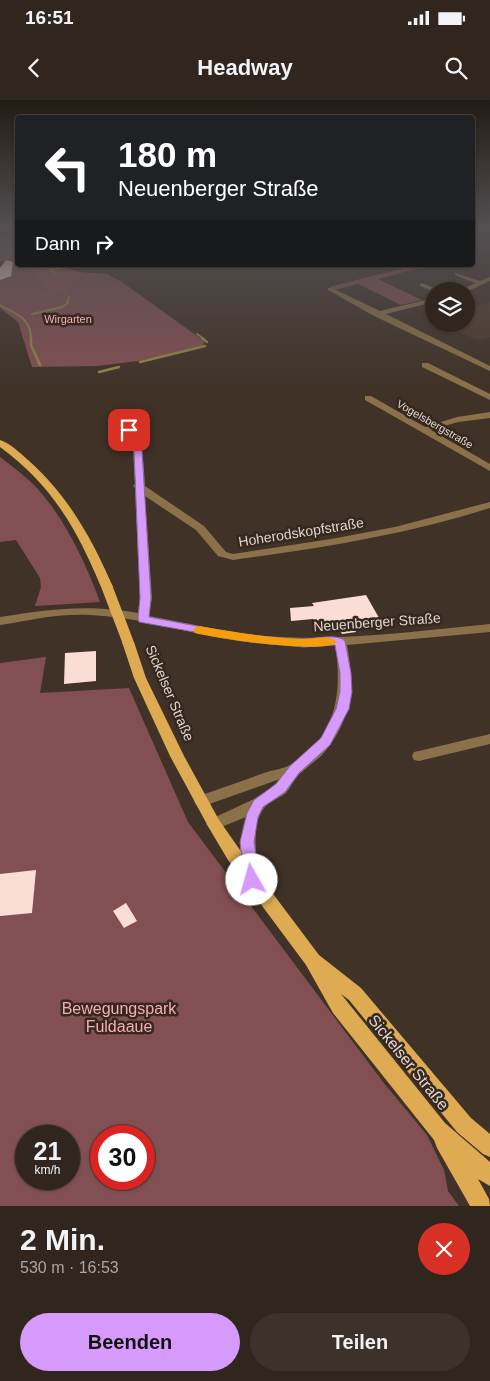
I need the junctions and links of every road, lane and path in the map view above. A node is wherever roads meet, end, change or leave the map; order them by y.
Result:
1 (474, 281) edge
2 (486, 281) edge
3 (480, 283) junction
4 (422, 285) dead end
5 (425, 286) edge
6 (475, 287) edge
7 (330, 289) dead end
8 (425, 302) edge
9 (377, 314) junction
10 (425, 364) dead end
11 (490, 369) edge
12 (490, 397) edge
13 (368, 398) dead end
14 (490, 414) edge
15 (129, 430) dead end
16 (423, 430) junction
17 (0, 443) edge
18 (490, 468) edge
19 (138, 486) junction
20 (490, 505) edge
21 (143, 619) junction
22 (0, 621) edge
23 (489, 629) edge
24 (340, 641) junction
25 (490, 739) edge
26 (420, 756) dead end
27 (295, 770) junction
28 (201, 801) junction
29 (259, 804) junction
30 (214, 824) junction
31 (252, 880) junction
32 (312, 959) junction
33 (438, 1130) junction
34 (490, 1147) edge
35 (490, 1176) edge
36 (482, 1206) edge

1 - 3 street
2 - 3 street
3 - 6 street
4 - 5 street
7 - 9 street
8 - 9 street
9 - 11 street
10 - 12 street
13 - 16 street, Vogelsbergstraße
14 - 16 street
15 - 19 street
16 - 18 street, Vogelsbergstraße
17 - 28 main road, Sickelser Straße, bridge
19 - 20 street, Hoherodskopfstraße
19 - 21 street
21 - 22 street, Neuenberger Straße
21 - 24 street, Neuenberger Straße
23 - 24 street, Neuenberger Straße
24 - 27 street
25 - 26 street
27 - 28 street
27 - 29 street
28 - 30 main road, Sickelser Straße
29 - 30 street
29 - 31 street
30 - 31 main road, Sickelser Straße
31 - 32 main road, Sickelser Straße
32 - 33 main road, Sickelser Straße
32 - 34 main road, Sickelser Straße
33 - 35 main road, Sickelser Straße
33 - 36 main road

